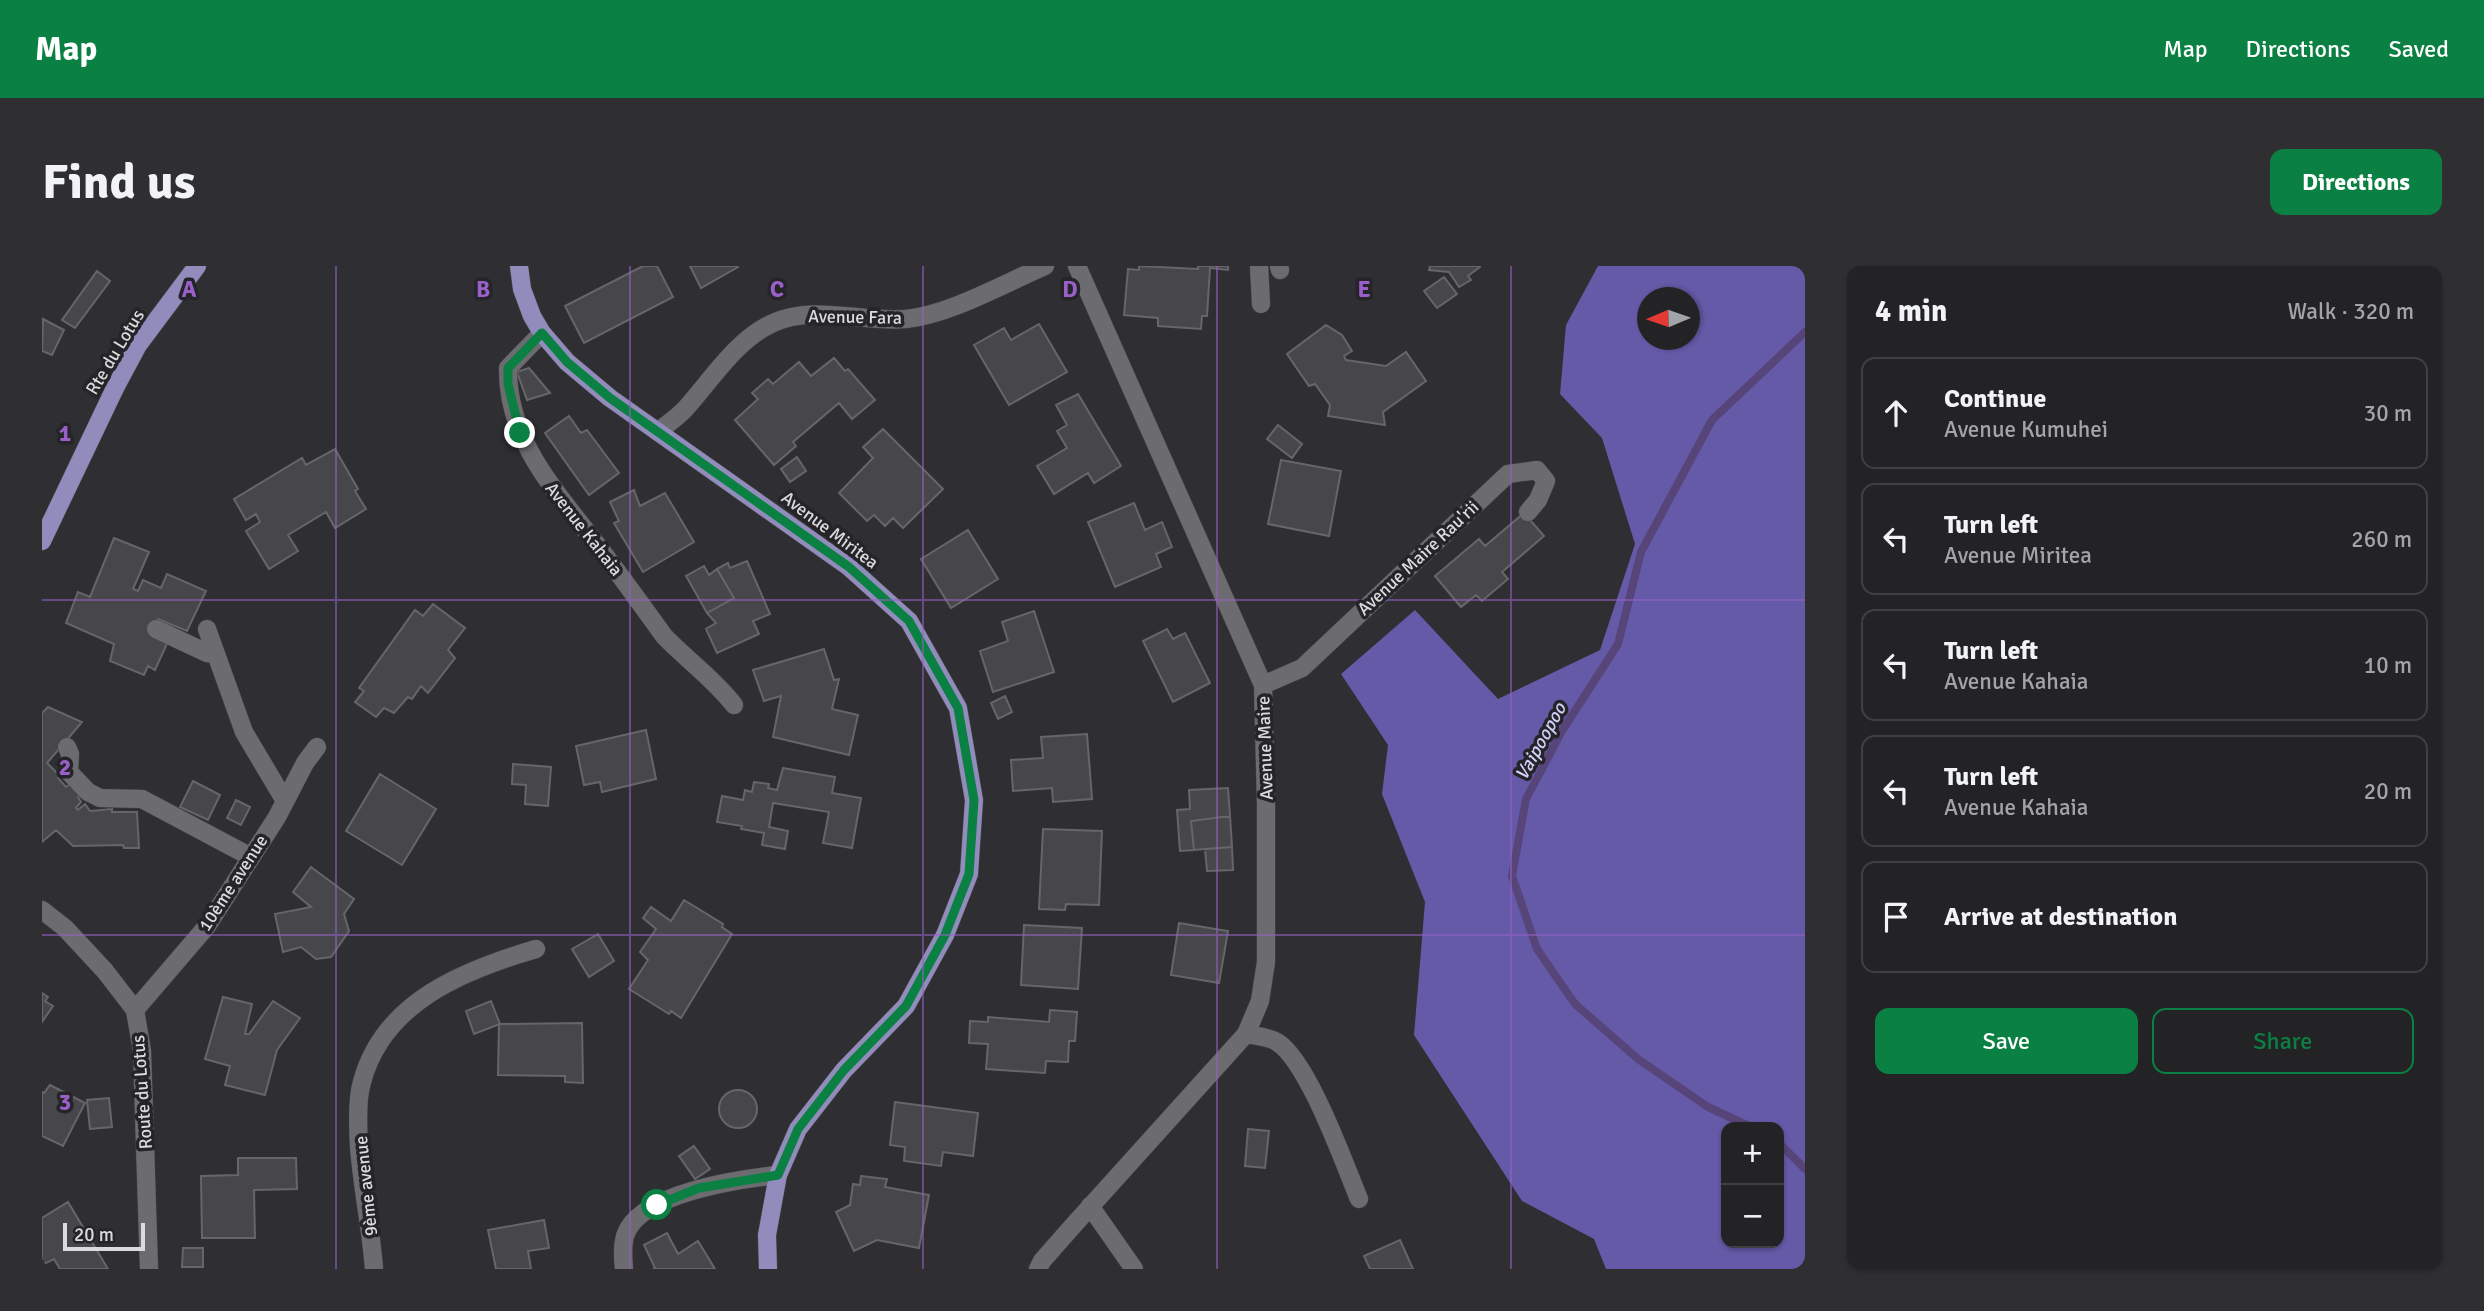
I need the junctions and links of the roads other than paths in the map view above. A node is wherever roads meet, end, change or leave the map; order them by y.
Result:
1 (197, 266) edge
2 (519, 266) edge
3 (1045, 266) edge
4 (1077, 266) edge
5 (1259, 266) edge
6 (1261, 304) dead end
7 (542, 333) junction
8 (658, 432) junction
9 (1528, 512) dead end
10 (42, 541) edge
11 (156, 629) dead end
12 (207, 629) dead end
13 (216, 654) junction
14 (1263, 685) junction
15 (734, 705) dead end
16 (67, 747) dead end
17 (317, 747) dead end
18 (285, 801) junction
19 (251, 857) junction
20 (42, 910) edge
21 (536, 949) dead end
22 (135, 1010) junction
23 (1246, 1034) junction
24 (778, 1175) junction
25 (1359, 1199) dead end
26 (1090, 1206) junction
27 (149, 1269) edge
28 (374, 1269) edge
29 (624, 1269) edge
30 (768, 1269) edge
31 (1038, 1269) edge
32 (1134, 1269) edge

1 - 10 main road, Rte du Lotus
2 - 7 main road, Avenue Miritea
3 - 8 street, Avenue Fara
4 - 14 street, Avenue Maire
5 - 6 street
7 - 8 main road, Avenue Miritea
7 - 15 street, Avenue Kahaia
8 - 24 main road, Avenue Miritea
9 - 14 street, Avenue Maire Rau'rii
11 - 13 street
12 - 13 street
13 - 18 street
14 - 23 street, Avenue Maire
16 - 19 street
17 - 18 street, 10ème avenue
18 - 19 street, 10ème avenue
19 - 22 street, 10ème avenue
20 - 22 street, Route du Lotus
21 - 28 street, 9ème avenue
22 - 27 street, Route du Lotus
23 - 25 street
23 - 26 street, Avenue Maire
24 - 29 street
24 - 30 main road, Avenue Miritea
26 - 31 street, Avenue Maire
26 - 32 street

